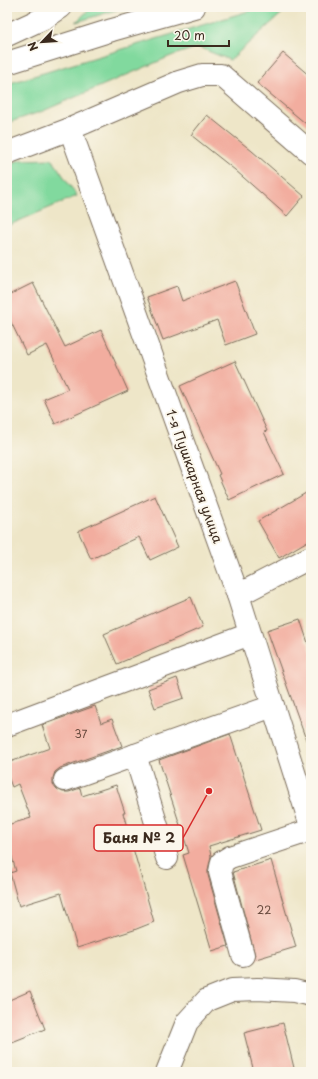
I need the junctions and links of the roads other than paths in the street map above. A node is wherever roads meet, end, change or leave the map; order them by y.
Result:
1 (62, 7) edge
2 (194, 7) edge
3 (7, 35) edge
4 (7, 63) edge
5 (70, 129) junction
6 (7, 153) edge
7 (311, 153) edge
8 (311, 557) edge
9 (238, 595) junction
10 (250, 634) junction
11 (273, 706) junction
12 (7, 725) edge
13 (135, 755) junction
14 (65, 780) dead end
15 (311, 826) edge
16 (311, 830) edge
17 (167, 858) dead end
18 (243, 955) dead end
19 (311, 995) edge
20 (167, 1072) edge

1 - 3 street
2 - 4 street
5 - 6 street
5 - 7 street
5 - 9 street, 1-я Пушкарная улица
8 - 9 street
9 - 10 street, 1-я Пушкарная улица
10 - 11 street, 1-я Пушкарная улица
10 - 12 street
11 - 13 street
11 - 15 street, 1-я Пушкарная улица
13 - 14 street
13 - 17 street
16 - 18 street
19 - 20 street

